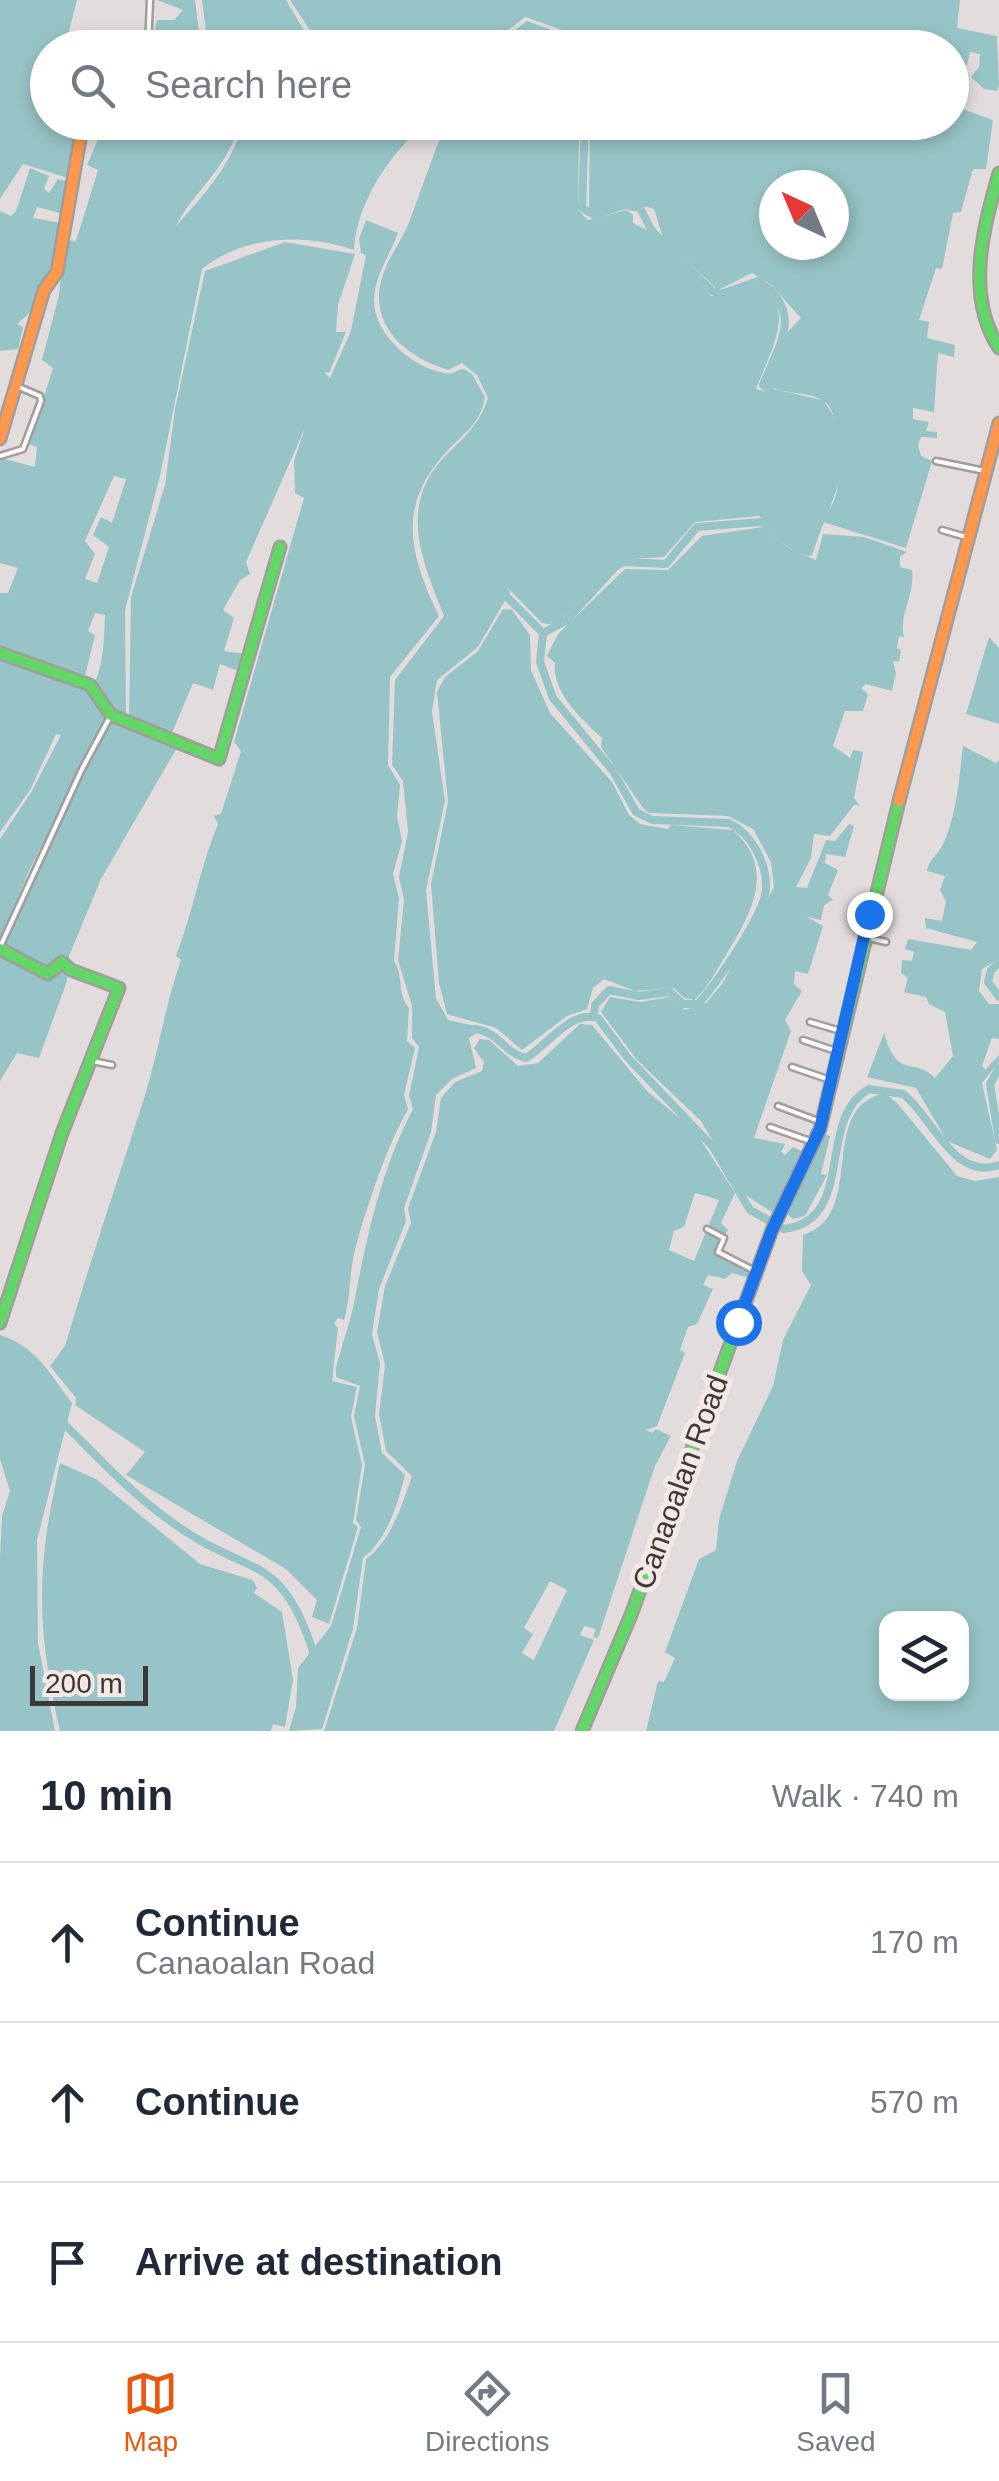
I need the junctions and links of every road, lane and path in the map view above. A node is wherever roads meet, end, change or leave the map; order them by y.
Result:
1 (150, 0) edge
2 (149, 30) edge
3 (79, 140) edge
4 (999, 174) edge
5 (999, 348) edge
6 (19, 387) junction
7 (999, 422) edge
8 (0, 439) edge
9 (0, 456) edge
10 (936, 461) dead end
11 (988, 472) junction
12 (942, 530) dead end
13 (970, 538) junction
14 (280, 547) dead end
15 (0, 653) edge
16 (110, 714) junction
17 (864, 937) junction
18 (886, 942) dead end
19 (0, 948) edge
20 (810, 1022) dead end
21 (845, 1032) junction
22 (803, 1040) dead end
23 (841, 1052) junction
24 (92, 1060) junction
25 (112, 1065) dead end
26 (792, 1067) dead end
27 (834, 1082) junction
28 (778, 1106) dead end
29 (822, 1123) junction
30 (770, 1127) dead end
31 (816, 1143) junction
32 (706, 1230) dead end
33 (756, 1272) junction
34 (0, 1323) edge
35 (582, 1731) edge

1 - 2 street
3 - 6 street
4 - 5 street
6 - 8 street
6 - 9 street
7 - 11 street, Canaoalan Road
10 - 11 street
11 - 13 street, Canaoalan Road
12 - 13 street
13 - 17 street, Canaoalan Road
14 - 16 street
15 - 16 street
16 - 19 street
17 - 18 street
17 - 21 street, Canaoalan Road
19 - 24 street
20 - 21 street
21 - 23 street, Canaoalan Road
22 - 23 street
23 - 27 street, Canaoalan Road
24 - 25 street
24 - 34 street
26 - 27 street
27 - 29 street, Canaoalan Road
28 - 29 street
29 - 31 street, Canaoalan Road
30 - 31 street
31 - 33 street, Canaoalan Road
32 - 33 street
33 - 35 street, Canaoalan Road

